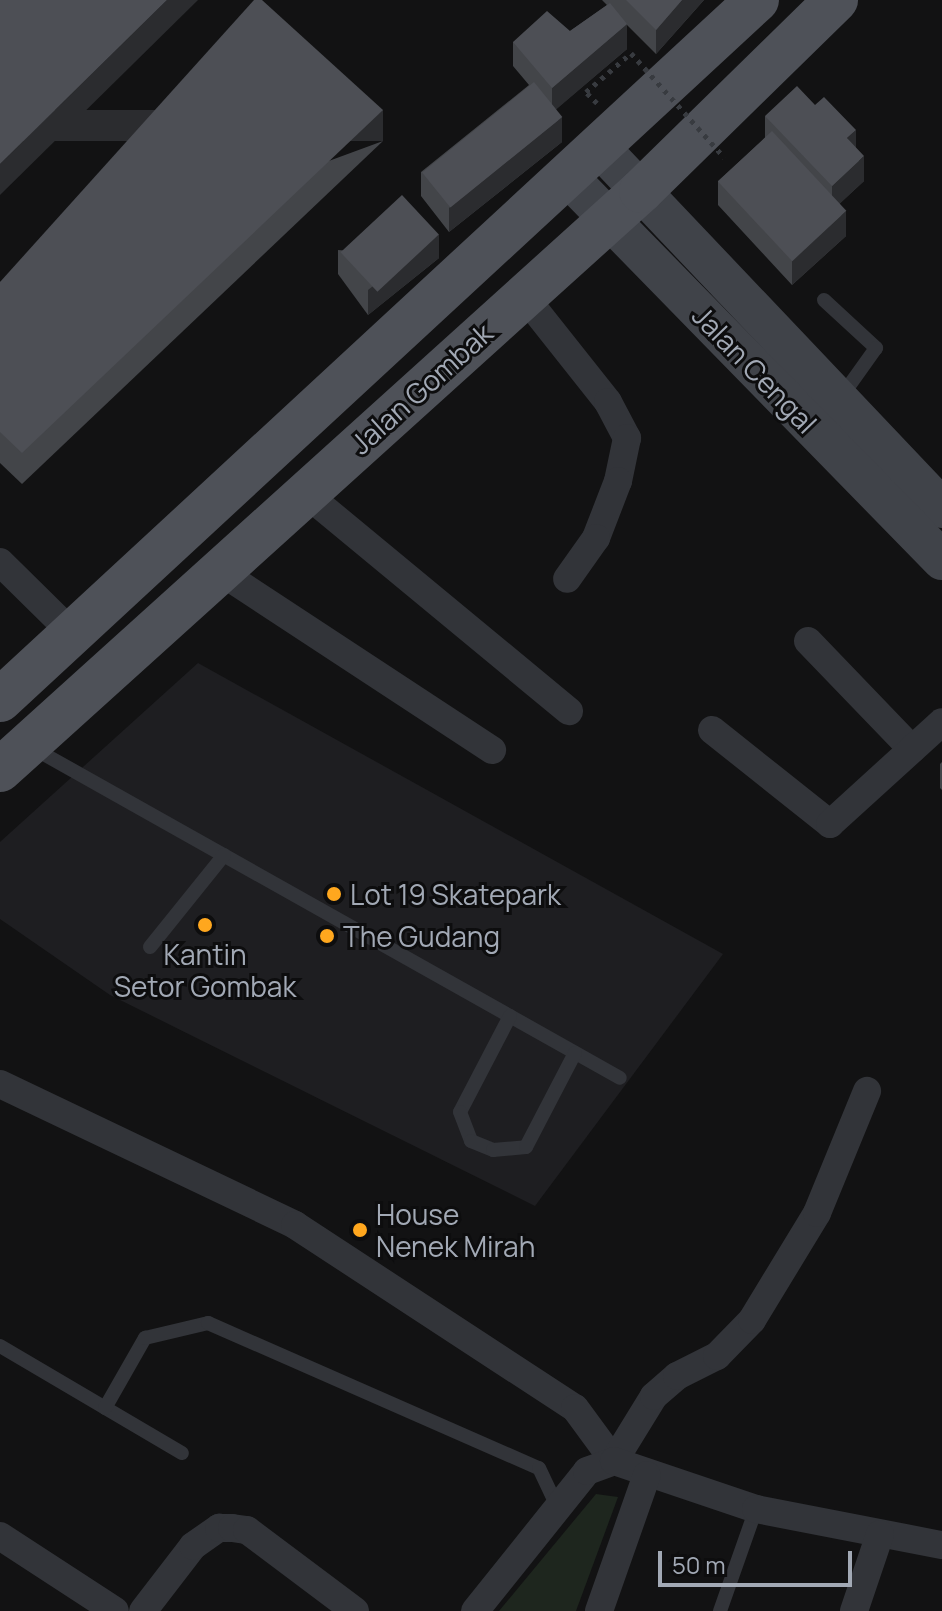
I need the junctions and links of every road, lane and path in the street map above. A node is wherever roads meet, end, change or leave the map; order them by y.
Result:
1 (757, 0) edge
2 (836, 0) edge
3 (586, 92) dead end
4 (601, 149) junction
5 (724, 157) dead end
6 (569, 178) junction
7 (626, 205) junction
8 (524, 296) junction
9 (824, 300) dead end
10 (840, 400) junction
11 (304, 492) junction
12 (942, 508) edge
13 (942, 560) edge
14 (0, 562) edge
15 (218, 570) junction
16 (567, 579) dead end
17 (73, 634) junction
18 (144, 639) junction
19 (808, 641) dead end
20 (0, 700) edge
21 (69, 709) junction
22 (569, 711) dead end
23 (942, 722) edge
24 (712, 730) dead end
25 (912, 749) junction
26 (492, 750) dead end
27 (14, 758) edge
28 (224, 855) junction
29 (150, 947) dead end
30 (510, 1016) junction
31 (575, 1053) junction
32 (620, 1078) dead end
33 (0, 1084) edge
34 (867, 1091) dead end
35 (0, 1346) edge
36 (105, 1408) junction
37 (182, 1453) dead end
38 (614, 1461) junction
39 (647, 1475) junction
40 (557, 1506) junction
41 (756, 1509) junction
42 (880, 1534) junction
43 (0, 1536) edge
44 (942, 1545) edge
45 (145, 1610) edge
46 (115, 1611) edge
47 (355, 1611) edge
48 (475, 1611) edge
49 (599, 1611) edge
50 (720, 1611) edge
51 (854, 1611) edge

1 - 4 main road, Jalan Gombak
2 - 7 main road, Jalan Gombak
3 - 5 path, bridge
4 - 6 main road, Jalan Gombak
4 - 7 street, Jalan Cengal
6 - 7 street, Jalan Cengal
6 - 17 main road, Jalan Gombak
7 - 8 main road, Jalan Gombak
7 - 10 street, Jalan Cengal
7 - 13 street, Jalan Cengal
8 - 11 main road, Jalan Gombak
8 - 16 street
9 - 10 lane
10 - 12 street, Jalan Cengal
11 - 15 main road, Jalan Gombak
11 - 22 street
14 - 17 street
15 - 18 main road, Jalan Gombak
15 - 26 street
17 - 18 main road
17 - 20 main road, Jalan Gombak
17 - 21 main road
18 - 21 main road, Jalan Gombak
19 - 25 street
21 - 27 main road, Jalan Gombak
23 - 25 street
24 - 25 street
27 - 28 lane
28 - 29 lane
28 - 30 lane
30 - 31 lane
30 - 31 lane
31 - 32 lane
33 - 38 street
34 - 38 street
35 - 36 lane
36 - 37 lane
36 - 40 lane
38 - 39 street
38 - 40 street
39 - 41 street
39 - 49 street
40 - 48 street
41 - 42 street
41 - 50 lane
42 - 44 street
42 - 51 street
43 - 46 street
45 - 47 street

